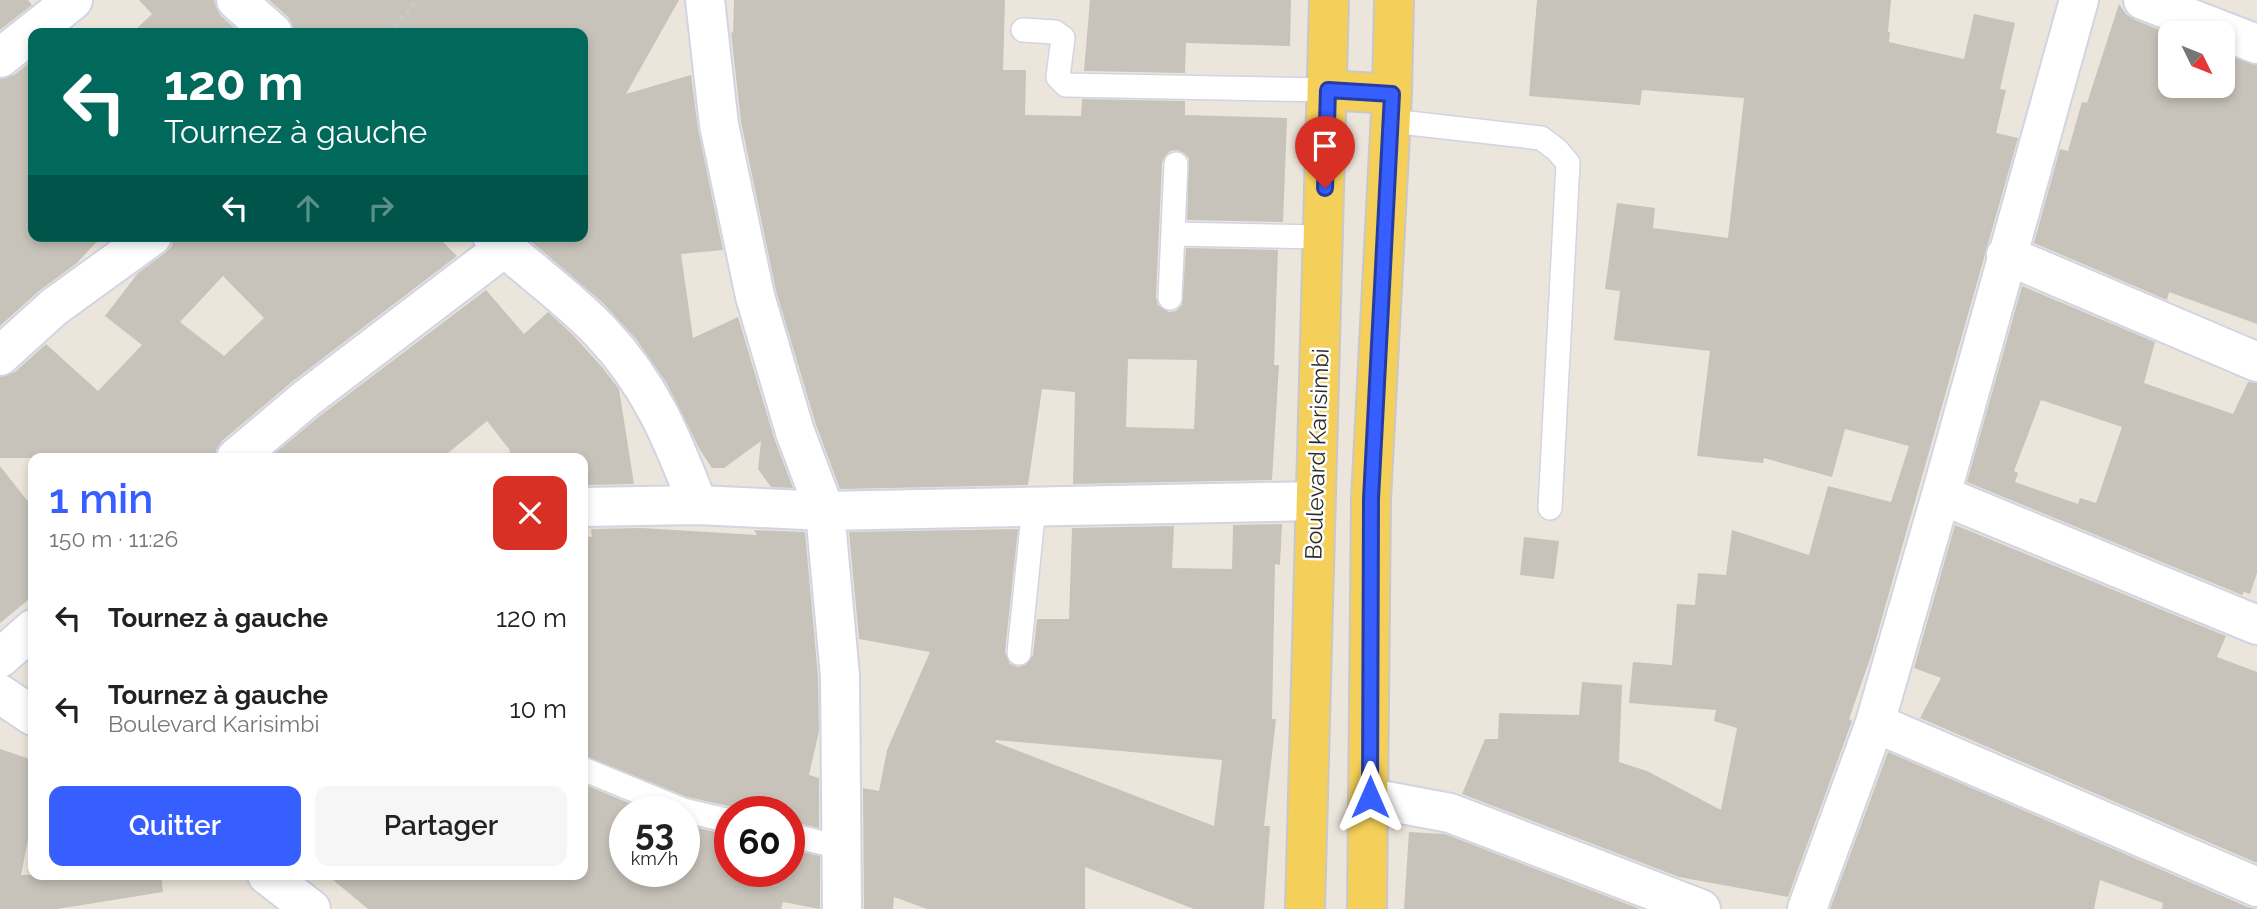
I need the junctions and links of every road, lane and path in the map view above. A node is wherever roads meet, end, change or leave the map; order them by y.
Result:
1 (73, 0) edge
2 (236, 0) edge
3 (417, 0) edge
4 (705, 0) edge
5 (1329, 0) edge
6 (1394, 0) edge
7 (2078, 0) edge
8 (2143, 0) edge
9 (38, 28) edge
10 (267, 28) edge
11 (394, 28) edge
12 (1023, 30) dead end
13 (28, 36) edge
14 (2257, 44) edge
15 (0, 58) edge
16 (1328, 90) junction
17 (1391, 107) junction
18 (1176, 164) dead end
19 (1174, 234) junction
20 (1323, 237) junction
21 (144, 242) edge
22 (498, 242) edge
23 (2006, 255) junction
24 (1170, 298) dead end
25 (0, 356) edge
26 (2257, 362) edge
27 (242, 453) edge
28 (1941, 495) junction
29 (1315, 501) junction
30 (698, 505) junction
31 (1034, 506) junction
32 (588, 507) edge
33 (1550, 508) dead end
34 (825, 510) junction
35 (2257, 625) edge
36 (28, 633) edge
37 (1019, 653) dead end
38 (0, 658) edge
39 (0, 694) edge
40 (28, 713) edge
41 (1875, 723) junction
42 (588, 771) edge
43 (1370, 797) junction
44 (714, 817) edge
45 (805, 839) edge
46 (841, 847) junction
47 (273, 880) edge
48 (2257, 887) edge
49 (311, 909) edge
50 (842, 909) edge
51 (1306, 909) edge
52 (1367, 909) edge
53 (1701, 909) edge
54 (1807, 909) edge

1 - 9 street
2 - 10 street
3 - 11 path
4 - 34 street
5 - 16 main road, Boulevard Karisimbi
6 - 17 main road
7 - 23 street
8 - 14 street
12 - 16 lane
13 - 15 street
16 - 17 main road
16 - 20 main road, Boulevard Karisimbi
17 - 33 lane
17 - 43 main road
18 - 19 lane
19 - 20 lane
19 - 24 lane
20 - 29 main road, Boulevard Karisimbi
21 - 25 street
22 - 27 street
22 - 30 street
23 - 26 street
23 - 28 street
28 - 35 street
28 - 41 street
29 - 31 street
29 - 51 main road, Boulevard Karisimbi
30 - 32 street
30 - 34 street
31 - 34 street
31 - 37 lane
34 - 46 street
36 - 38 street
39 - 40 street
41 - 48 street
41 - 54 street
42 - 44 lane
43 - 52 main road
43 - 53 street
45 - 46 lane
46 - 50 street
47 - 49 street

